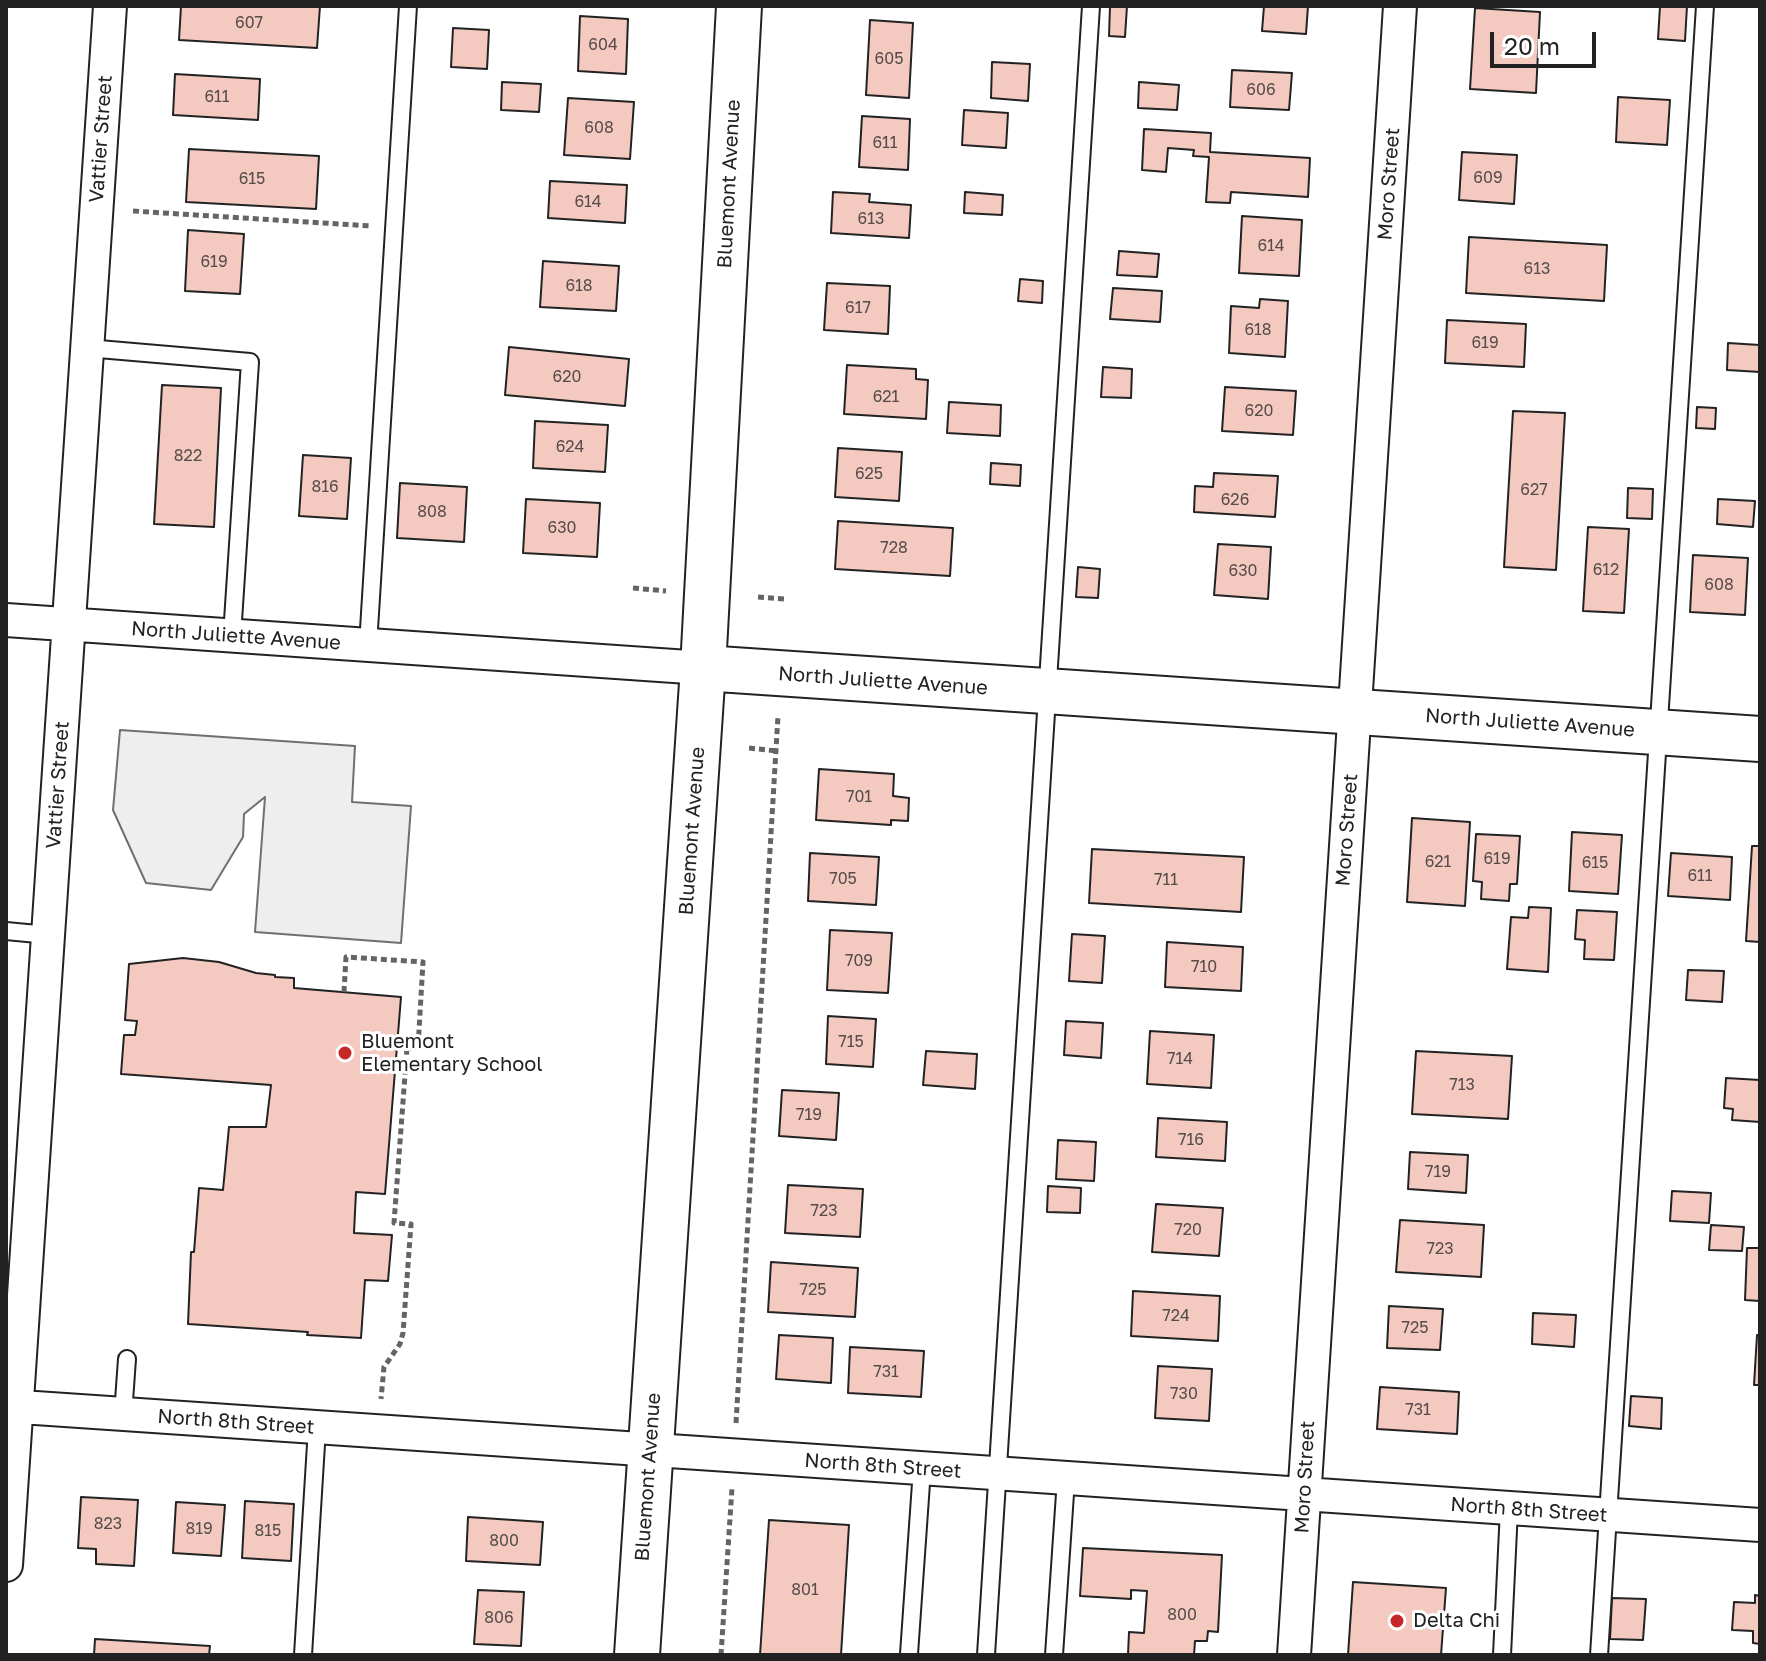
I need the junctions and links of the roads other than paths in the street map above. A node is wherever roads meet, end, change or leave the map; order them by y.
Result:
1 (110, 6) edge
2 (408, 6) edge
3 (739, 6) edge
4 (1091, 6) edge
5 (1400, 6) edge
6 (1705, 6) edge
7 (87, 348) junction
8 (6, 620) edge
9 (69, 625) junction
10 (232, 636) junction
11 (368, 645) junction
12 (703, 668) junction
13 (1049, 692) junction
14 (1354, 712) junction
15 (1658, 732) junction
16 (1760, 739) edge
17 (6, 931) edge
18 (48, 935) junction
19 (127, 1359) dead end
20 (11, 1407) edge
21 (123, 1415) junction
22 (317, 1428) junction
23 (649, 1450) junction
24 (922, 1469) junction
25 (998, 1474) junction
26 (1066, 1479) junction
27 (1304, 1495) junction
28 (1509, 1509) junction
29 (1608, 1515) junction
30 (1760, 1525) edge
31 (6, 1565) edge
32 (909, 1654) edge
33 (303, 1655) edge
34 (637, 1655) edge
35 (986, 1655) edge
36 (1054, 1655) edge
37 (1294, 1655) edge
38 (1502, 1655) edge
39 (1599, 1655) edge

1 - 7 street, Vattier Street
2 - 11 lane
3 - 12 main road, Bluemont Avenue
4 - 13 lane
5 - 14 street, Moro Street
6 - 15 lane
7 - 9 street, Vattier Street
7 - 10 lane
8 - 9 street, North Juliette Avenue
9 - 10 street, North Juliette Avenue
9 - 18 street, Vattier Street
10 - 11 street, North Juliette Avenue
11 - 12 street, North Juliette Avenue
12 - 13 main road, North Juliette Avenue
12 - 23 main road, Bluemont Avenue
13 - 14 main road, North Juliette Avenue
13 - 25 lane
14 - 15 main road, North Juliette Avenue
14 - 27 street, Moro Street
15 - 16 main road, North Juliette Avenue
15 - 29 lane
17 - 18 lane
18 - 20 street, Vattier Street
19 - 21 lane
20 - 21 street, North 8th Street
20 - 31 street, Vattier Street
21 - 22 street, North 8th Street
22 - 23 street, North 8th Street
22 - 33 lane
23 - 24 street, North 8th Street
23 - 34 main road, Bluemont Avenue
24 - 25 street, North 8th Street
24 - 32 lane
25 - 26 street, North 8th Street
25 - 35 lane
26 - 27 street, North 8th Street
26 - 36 lane
27 - 28 street, North 8th Street
27 - 37 street, Moro Street
28 - 29 street, North 8th Street
28 - 38 lane
29 - 30 street, North 8th Street
29 - 39 lane

